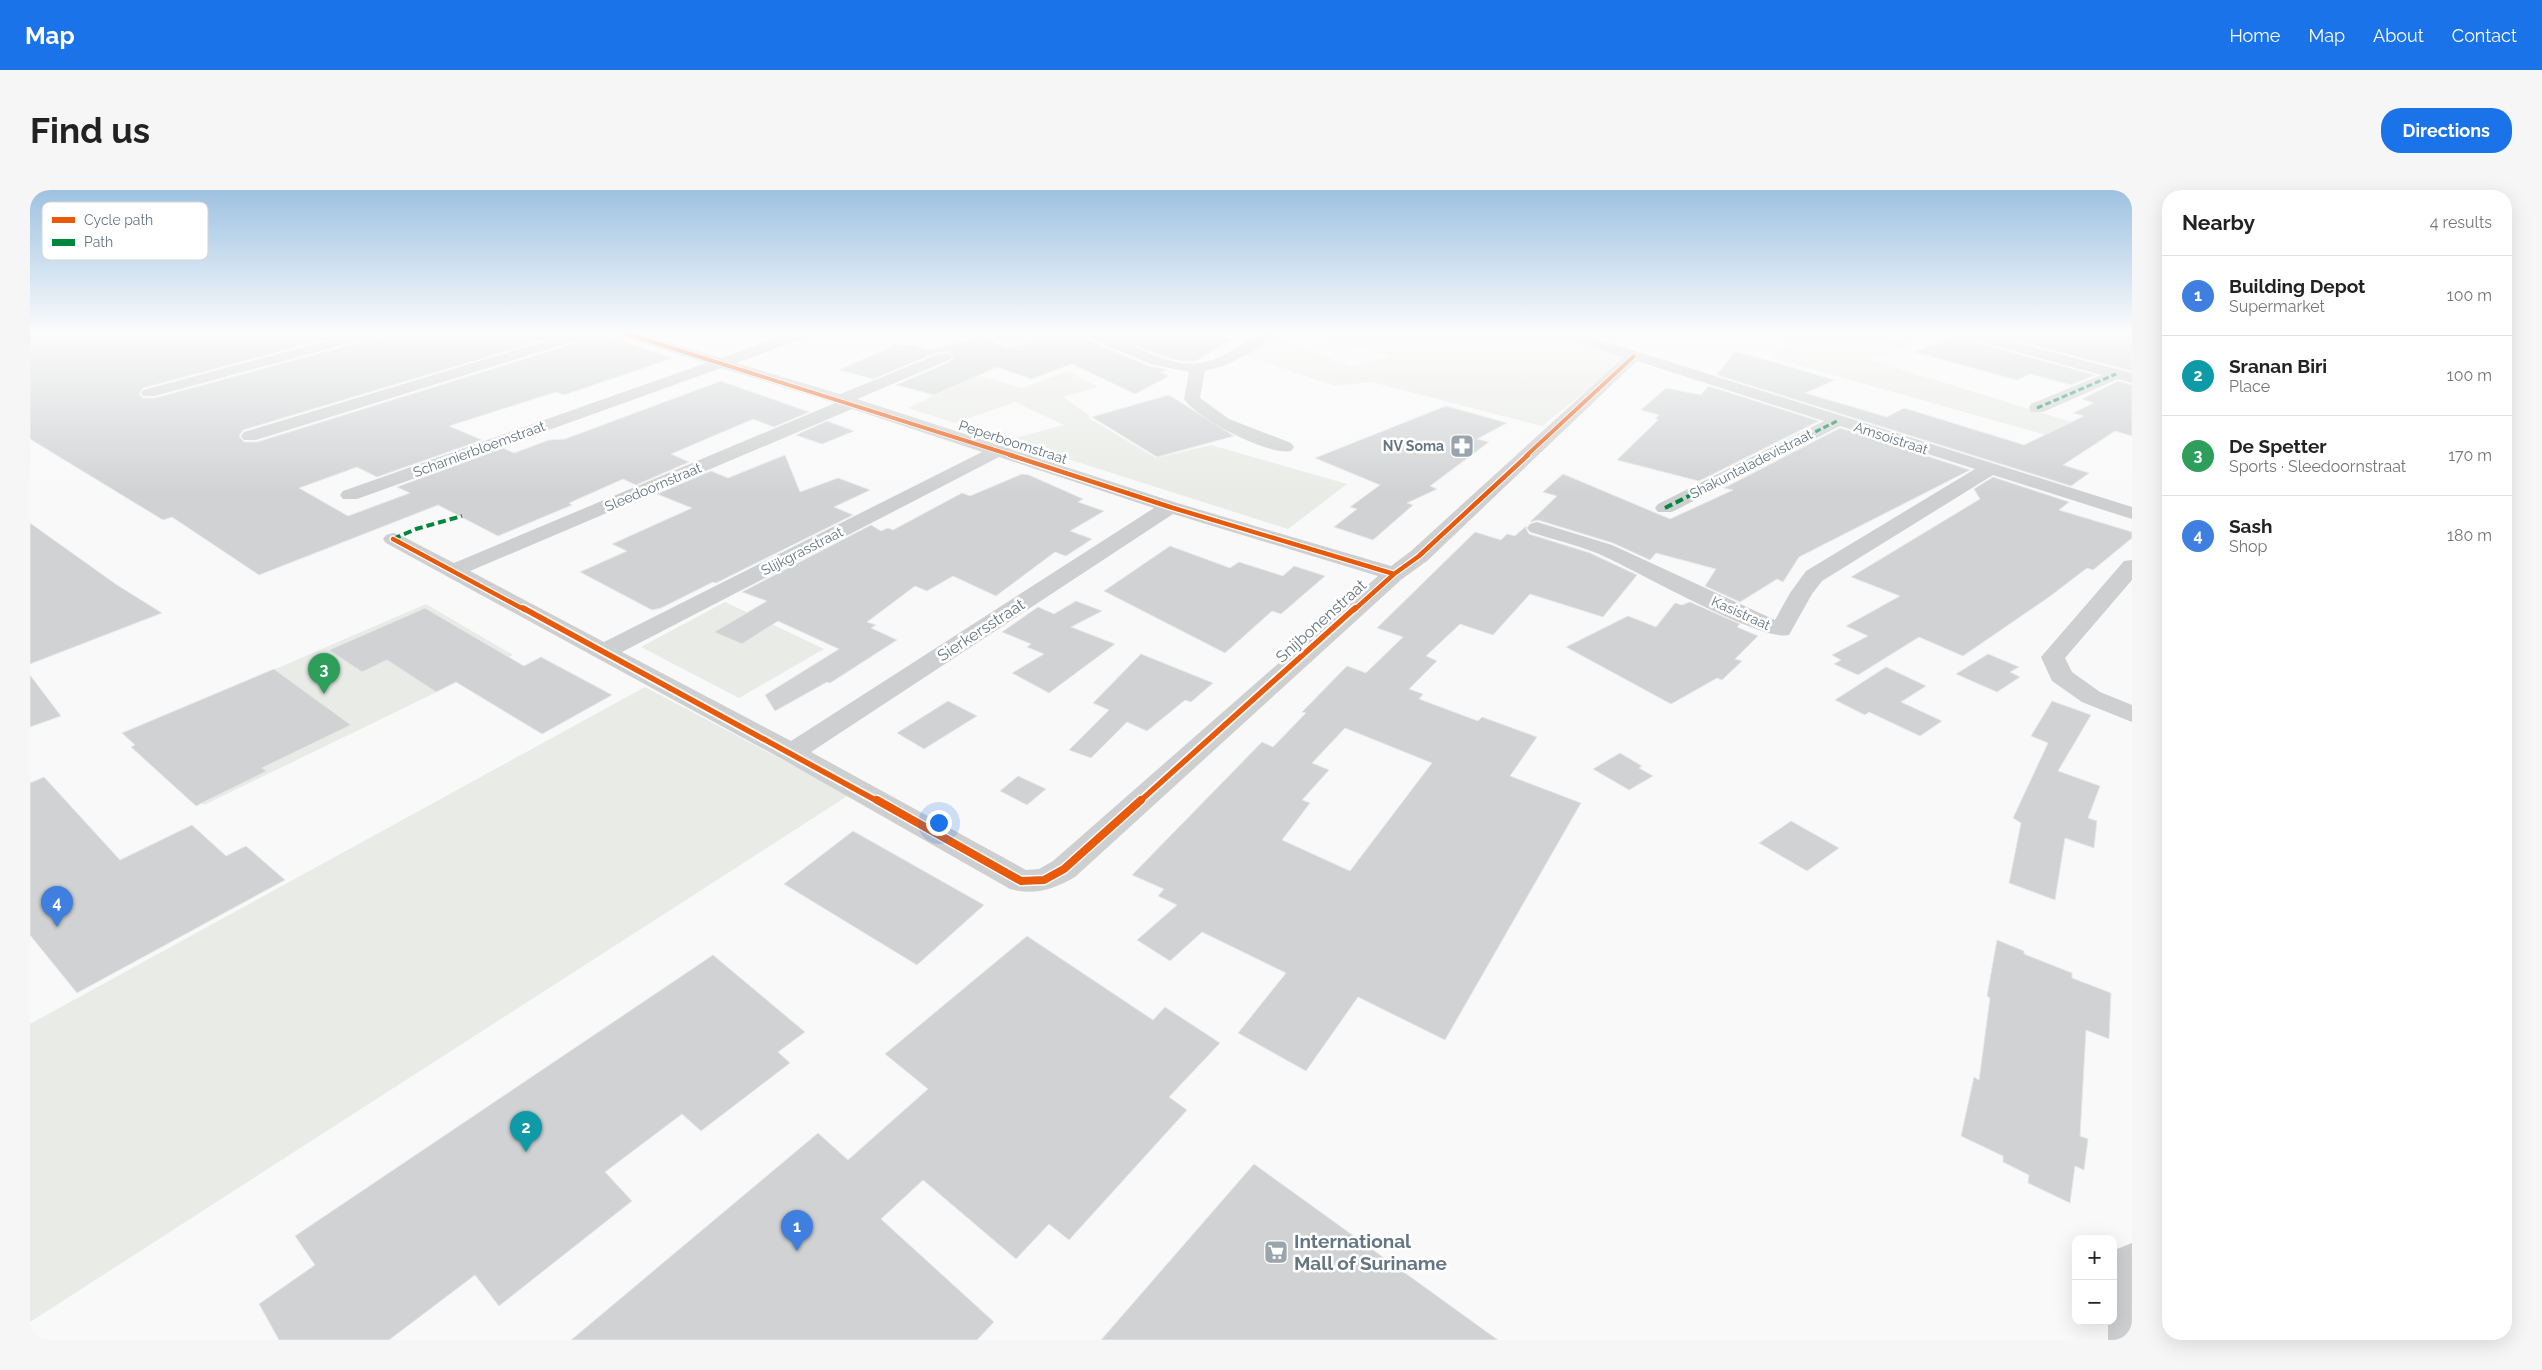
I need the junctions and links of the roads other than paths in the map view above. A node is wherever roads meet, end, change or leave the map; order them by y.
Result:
1 (172, 387) edge
2 (411, 387) edge
3 (654, 387) edge
4 (797, 387) edge
5 (879, 387) edge
6 (1194, 387) edge
7 (1601, 387) edge
8 (1730, 387) edge
9 (2087, 387) edge
10 (149, 393) dead end
11 (846, 402) junction
12 (2037, 408) dead end
13 (1837, 421) junction
14 (250, 436) dead end
15 (1285, 447) dead end
16 (998, 450) junction
17 (1990, 469) junction
18 (350, 495) dead end
19 (1170, 507) junction
20 (1665, 508) dead end
21 (2132, 513) edge
22 (1537, 528) dead end
23 (393, 539) dead end
24 (2132, 566) edge
25 (455, 570) junction
26 (1394, 574) junction
27 (606, 651) junction
28 (2132, 714) edge
29 (792, 753) junction
30 (2132, 1263) edge
31 (2130, 1340) edge

1 - 10 street
2 - 14 street
3 - 18 street, Scharnierbloemstraat
4 - 11 street, Peperboomstraat
5 - 11 street, Sleedoornstraat
6 - 15 street
7 - 26 street, Snijbonenstraat
8 - 13 street, Amsoistraat
9 - 12 street
11 - 16 street, Peperboomstraat
11 - 25 street, Sleedoornstraat
13 - 17 street, Amsoistraat
13 - 20 street, Shakuntaladevistraat
16 - 19 street, Peperboomstraat
16 - 27 street, Slijkgrasstraat
17 - 21 street, Amsoistraat
17 - 22 street, Kasistraat
19 - 26 street, Peperboomstraat
19 - 29 street, Sierkersstraat
23 - 25 street
24 - 28 street
25 - 27 street
26 - 29 street, Snijbonenstraat
27 - 29 street
30 - 31 street

